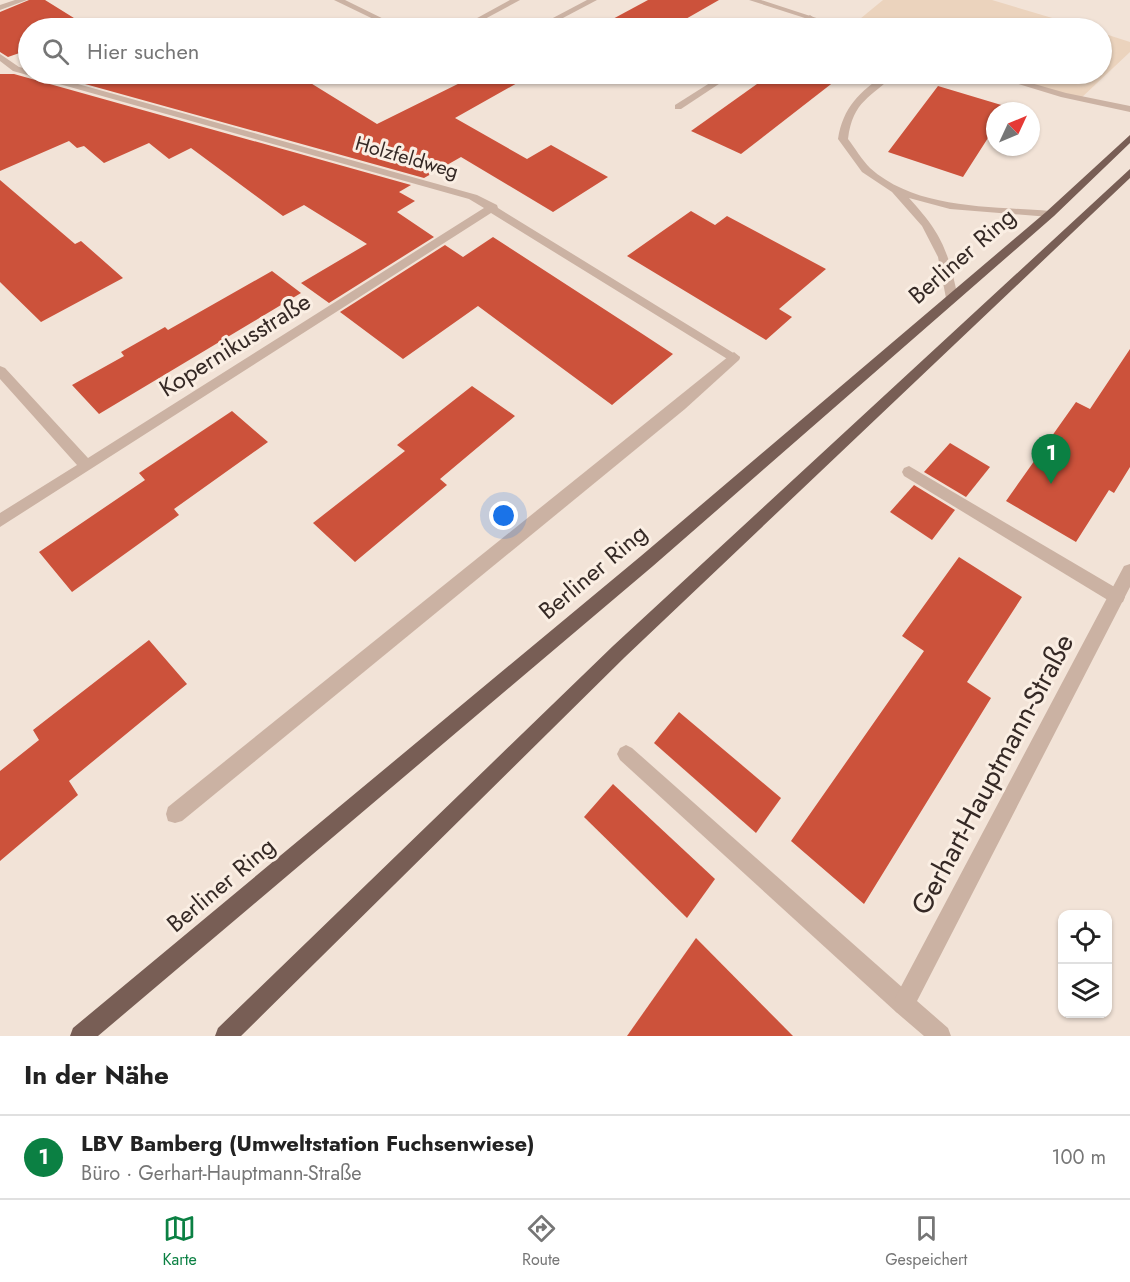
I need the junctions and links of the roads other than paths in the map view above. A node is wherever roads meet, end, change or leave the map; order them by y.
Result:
1 (23, 0) edge
2 (338, 0) edge
3 (516, 0) edge
4 (593, 0) edge
5 (753, 0) edge
6 (0, 8) edge
7 (377, 18) edge
8 (483, 18) edge
9 (558, 18) edge
10 (810, 18) edge
11 (0, 57) edge
12 (18, 70) edge
13 (70, 84) edge
14 (714, 84) edge
15 (877, 84) edge
16 (1026, 84) edge
17 (678, 107) dead end
18 (1130, 109) edge
19 (1130, 138) edge
20 (1130, 172) edge
21 (896, 190) junction
22 (493, 207) junction
23 (1050, 214) junction
24 (952, 298) junction
25 (0, 371) edge
26 (87, 466) junction
27 (909, 472) dead end
28 (0, 521) edge
29 (1130, 571) edge
30 (1116, 597) junction
31 (626, 754) dead end
32 (175, 814) dead end
33 (904, 1004) junction
34 (81, 1036) edge
35 (226, 1036) edge
36 (940, 1036) edge

1 - 6 street
2 - 7 street
3 - 8 street
4 - 9 street
5 - 10 street
11 - 12 street
13 - 22 street, Holzfeldweg
14 - 17 street
15 - 21 street
16 - 18 street
19 - 23 main road, Berliner Ring
20 - 35 main road
21 - 23 street
21 - 24 street
22 - 26 street, Kopernikusstraße
22 - 32 street, Holzfeldweg
23 - 24 main road, Berliner Ring
24 - 34 main road, Berliner Ring
25 - 26 street
26 - 28 street, Kopernikusstraße
27 - 30 street
29 - 30 street, Gerhart-Hauptmann-Straße
30 - 33 street, Gerhart-Hauptmann-Straße
31 - 33 street
33 - 36 street

